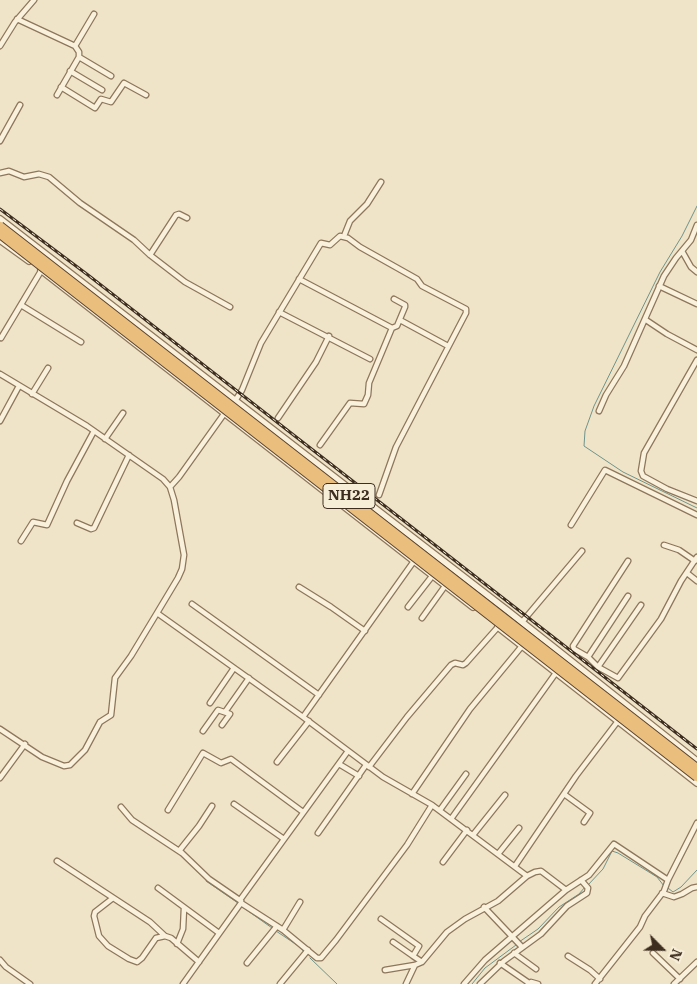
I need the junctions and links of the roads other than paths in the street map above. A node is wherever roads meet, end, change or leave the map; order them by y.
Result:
1 (34, 0) edge
2 (94, 14) dead end
3 (17, 19) junction
4 (0, 46) edge
5 (75, 46) junction
6 (79, 57) junction
7 (70, 71) junction
8 (111, 76) dead end
9 (61, 87) junction
10 (102, 90) dead end
11 (57, 95) dead end
12 (146, 95) dead end
13 (20, 105) dead end
14 (0, 142) edge
15 (0, 173) edge
16 (381, 182) dead end
17 (187, 218) dead end
18 (0, 219) edge
19 (697, 225) edge
20 (0, 226) edge
21 (0, 234) edge
22 (344, 236) junction
23 (0, 240) edge
24 (142, 246) junction
25 (155, 246) junction
26 (682, 251) junction
27 (150, 255) junction
28 (41, 271) junction
29 (697, 272) edge
30 (299, 279) junction
31 (659, 286) junction
32 (394, 299) dead end
33 (697, 304) edge
34 (20, 305) junction
35 (230, 307) dead end
36 (279, 312) junction
37 (400, 320) junction
38 (646, 320) junction
39 (392, 328) junction
40 (329, 336) junction
41 (1, 338) dead end
42 (81, 342) dead end
43 (448, 346) junction
44 (697, 350) edge
45 (370, 359) dead end
46 (697, 360) edge
47 (48, 368) dead end
48 (0, 374) edge
49 (19, 386) junction
50 (32, 394) junction
51 (235, 401) junction
52 (599, 411) dead end
53 (123, 413) dead end
54 (224, 414) junction
55 (254, 416) junction
56 (278, 418) dead end
57 (0, 421) edge
58 (244, 429) junction
59 (94, 431) junction
60 (105, 439) junction
61 (320, 445) dead end
62 (129, 455) junction
63 (170, 487) junction
64 (379, 495) dead end
65 (697, 500) edge
66 (697, 515) edge
67 (77, 523) dead end
68 (571, 525) dead end
69 (21, 541) dead end
70 (664, 545) dead end
71 (582, 551) dead end
72 (696, 559) edge
73 (414, 561) junction
74 (443, 561) junction
75 (628, 561) dead end
76 (687, 572) junction
77 (432, 576) junction
78 (697, 581) edge
79 (445, 586) junction
80 (298, 587) dead end
81 (628, 596) dead end
82 (192, 604) dead end
83 (641, 605) dead end
84 (408, 607) dead end
85 (157, 613) junction
86 (422, 618) dead end
87 (522, 622) junction
88 (498, 626) junction
89 (365, 631) junction
90 (522, 646) junction
91 (590, 653) junction
92 (566, 659) junction
93 (598, 667) junction
94 (234, 668) junction
95 (556, 673) junction
96 (249, 678) junction
97 (319, 695) junction
98 (210, 703) dead end
99 (225, 712) junction
100 (303, 717) junction
101 (309, 721) junction
102 (618, 721) junction
103 (222, 725) dead end
104 (0, 729) edge
105 (203, 731) dead end
106 (25, 744) junction
107 (348, 751) junction
108 (697, 761) edge
109 (277, 762) dead end
110 (339, 764) junction
111 (368, 766) junction
112 (697, 768) edge
113 (466, 774) dead end
114 (359, 776) junction
115 (697, 777) edge
116 (0, 778) edge
117 (697, 783) edge
118 (412, 794) junction
119 (564, 794) junction
120 (505, 795) dead end
121 (234, 804) dead end
122 (432, 805) junction
123 (212, 806) dead end
124 (121, 807) dead end
125 (168, 810) dead end
126 (440, 810) junction
127 (303, 812) junction
128 (451, 819) junction
129 (584, 822) dead end
130 (697, 823) edge
131 (519, 828) dead end
132 (467, 830) junction
133 (318, 833) dead end
134 (473, 835) junction
135 (284, 839) junction
136 (179, 851) junction
137 (498, 854) junction
138 (57, 861) dead end
139 (443, 862) dead end
140 (515, 866) junction
141 (527, 876) junction
142 (582, 882) junction
143 (668, 882) junction
144 (696, 886) edge
145 (158, 888) dead end
146 (566, 890) junction
147 (663, 892) junction
148 (113, 898) junction
149 (300, 902) dead end
150 (240, 903) junction
151 (184, 908) junction
152 (484, 908) junction
153 (382, 919) dead end
154 (277, 926) junction
155 (283, 930) junction
156 (219, 933) junction
157 (165, 936) junction
158 (513, 936) junction
159 (393, 942) dead end
160 (177, 944) junction
161 (522, 947) junction
162 (308, 950) junction
163 (514, 953) junction
164 (653, 953) dead end
165 (412, 956) junction
166 (568, 956) dead end
167 (0, 960) edge
168 (199, 962) junction
169 (422, 962) junction
170 (697, 962) edge
171 (247, 963) dead end
172 (500, 963) junction
173 (415, 965) junction
174 (536, 969) dead end
175 (385, 970) dead end
176 (600, 979) junction
177 (680, 979) junction
178 (30, 984) edge
179 (183, 984) edge
180 (280, 984) edge
181 (406, 984) edge
182 (464, 984) edge
183 (480, 984) edge
184 (528, 984) edge
185 (538, 984) edge
186 (595, 984) edge
187 (674, 984) edge

1 - 3 street
2 - 5 street
3 - 4 street
3 - 5 street
5 - 6 street
6 - 7 street
6 - 8 street
7 - 9 street
7 - 10 street
9 - 11 street
9 - 12 street
13 - 14 street
15 - 24 street
16 - 22 street
17 - 25 street
18 - 51 street
19 - 26 street
20 - 112 highway, NH22, bridge
21 - 115 highway, NH22, bridge
22 - 30 street
22 - 43 street
23 - 28 street
24 - 25 street
24 - 27 street
25 - 27 street
26 - 29 street
26 - 31 street
27 - 35 street
28 - 34 street
28 - 54 street
30 - 36 street
30 - 39 street
31 - 33 street
31 - 38 street
32 - 37 street
34 - 41 street
34 - 42 street
36 - 40 street
36 - 51 street
37 - 39 street
37 - 43 street
38 - 44 street
38 - 52 street
39 - 61 street
40 - 45 street
40 - 56 street
43 - 64 street
46 - 65 street
47 - 50 street
48 - 49 street
49 - 50 street
49 - 57 street
50 - 59 street
51 - 55 street
53 - 60 street
54 - 58 street
54 - 63 street
55 - 58 street
55 - 74 street
58 - 73 street
59 - 60 street
59 - 69 street
60 - 62 street
62 - 63 street
62 - 67 street
63 - 85 street
66 - 68 street
70 - 72 street
71 - 87 street
72 - 76 street
73 - 77 street
73 - 89 street
74 - 77 street
74 - 87 street
75 - 91 street
76 - 78 street
76 - 93 street
77 - 79 street
77 - 84 street
79 - 86 street
79 - 88 street
80 - 89 street
81 - 91 street
82 - 97 street
83 - 93 street
85 - 94 street
85 - 106 street
87 - 92 street
88 - 90 street
88 - 111 street
89 - 97 street
90 - 95 street
90 - 118 street
91 - 93 street
92 - 95 street
92 - 108 street
94 - 96 street
94 - 98 street
95 - 102 street
95 - 128 street
96 - 99 street
96 - 100 street
97 - 100 street
99 - 103 street
99 - 105 street
100 - 101 street
101 - 107 street
101 - 109 street
102 - 117 street
102 - 119 street
104 - 106 street
106 - 116 street
107 - 110 street
107 - 111 street
110 - 114 street
110 - 127 street
111 - 114 street
111 - 118 street
113 - 126 street
114 - 133 street
118 - 122 street
119 - 129 street
119 - 140 street
120 - 134 street
121 - 135 street
122 - 126 street
122 - 162 street
123 - 136 street
124 - 136 street
125 - 127 street
126 - 128 street
127 - 135 street
128 - 132 street
130 - 143 street
131 - 137 street
132 - 134 street
132 - 139 street
134 - 137 street
135 - 150 street
136 - 150 street
137 - 140 street
138 - 148 street
140 - 141 street
141 - 146 street
141 - 152 street
142 - 143 street
142 - 146 street
142 - 161 street
143 - 147 street
144 - 147 street
145 - 151 street
146 - 158 street
147 - 176 street
148 - 157 street
148 - 157 street
149 - 155 street
150 - 154 street
150 - 156 street
151 - 156 street
151 - 160 street
152 - 158 street
152 - 169 street
153 - 165 street
154 - 155 street
154 - 171 street
155 - 162 street
156 - 168 street
157 - 160 street
158 - 161 street
158 - 182 street
159 - 165 street
160 - 168 street
161 - 163 street
162 - 180 street
163 - 172 street
163 - 174 street
164 - 177 street
165 - 169 street
166 - 176 street
167 - 178 street
168 - 179 street
169 - 173 street
170 - 177 street
172 - 183 street
172 - 184 street
173 - 175 street
173 - 181 street
176 - 186 street
177 - 187 street
184 - 185 street

